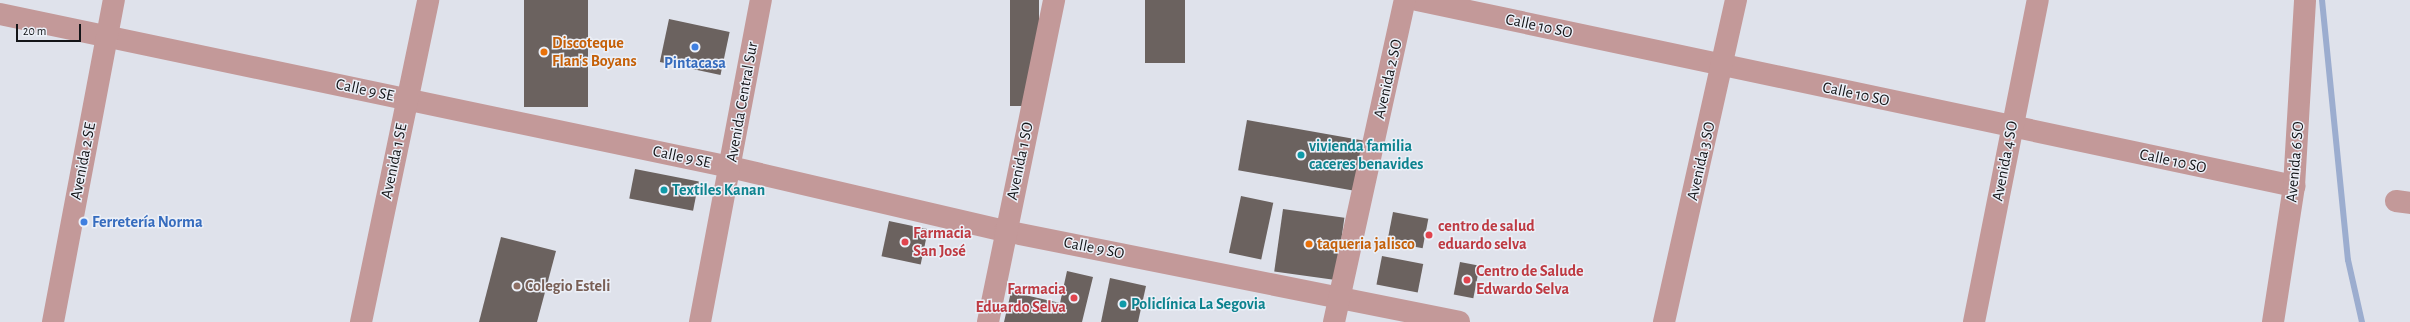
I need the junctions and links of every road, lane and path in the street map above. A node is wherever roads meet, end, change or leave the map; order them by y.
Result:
1 (114, 0) edge
2 (428, 0) edge
3 (761, 0) edge
4 (1054, 0) edge
5 (1406, 0) edge
6 (1418, 0) edge
7 (1736, 0) edge
8 (2038, 0) edge
9 (2305, 0) edge
10 (0, 14) edge
11 (106, 36) junction
12 (1723, 65) junction
13 (407, 99) junction
14 (2012, 127) junction
15 (730, 167) junction
16 (2294, 186) junction
17 (1005, 230) junction
18 (1339, 297) junction
19 (53, 322) edge
20 (361, 322) edge
21 (700, 322) edge
22 (988, 322) edge
23 (1334, 322) edge
24 (1459, 322) edge
25 (1664, 322) edge
26 (1974, 322) edge
27 (2272, 322) edge

1 - 11 street, Avenida 2 SE
2 - 13 street, Avenida 1 SE
3 - 15 street, Avenida Central Sur
4 - 17 street, Avenida 1 SO
5 - 18 street, Avenida 2 SO
6 - 12 street, Calle 10 SO
7 - 12 street, Avenida 3 SO
8 - 14 street, Avenida 4 SO
9 - 16 street, Avenida 6 SO
10 - 11 street, Calle 9 SE
11 - 13 street, Calle 9 SE
11 - 19 street, Avenida 2 SE
12 - 14 street, Calle 10 SO
12 - 25 street, Avenida 3 SO
13 - 15 street, Calle 9 SE
13 - 20 street, Avenida 1 SE
14 - 16 street, Calle 10 SO
14 - 26 street, Avenida 4 SO
15 - 17 street, Calle 9 SO
15 - 21 street, Avenida Central Sur
16 - 27 street, Avenida 6 SO
17 - 18 street, Calle 9 SO
17 - 22 street, Avenida 1 SO
18 - 23 street, Avenida 2 SO
18 - 24 street, Calle 9 SO

